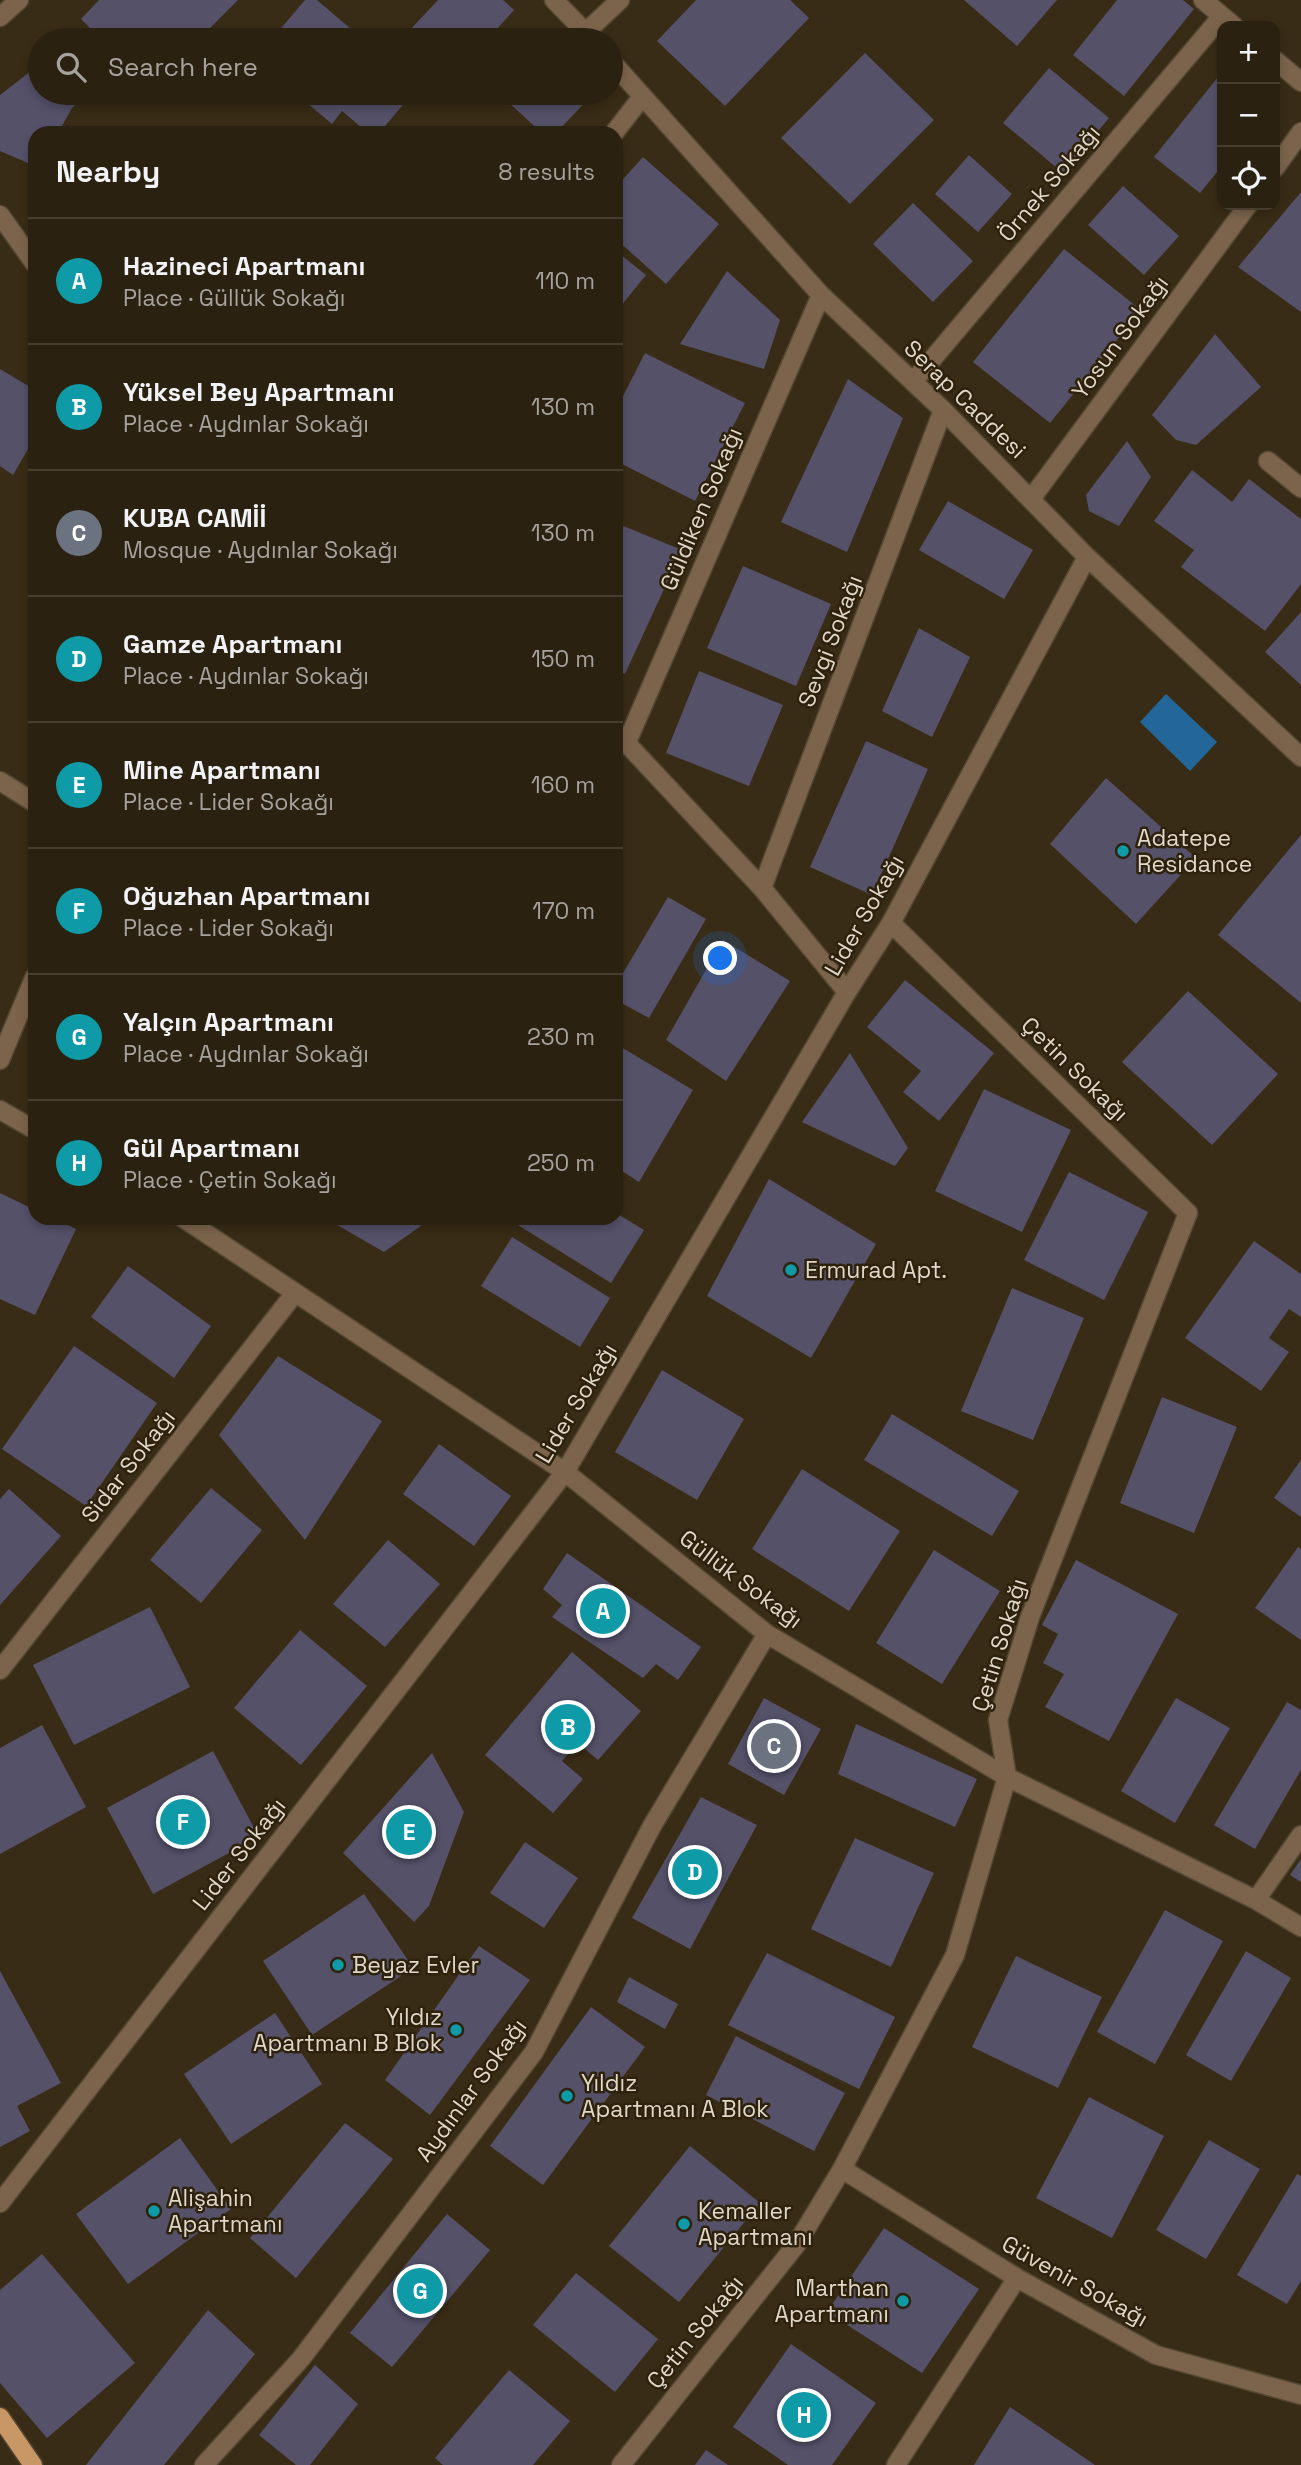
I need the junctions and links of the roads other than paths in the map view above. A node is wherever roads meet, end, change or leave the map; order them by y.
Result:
1 (19, 0) edge
2 (554, 0) edge
3 (620, 0) edge
4 (1203, 0) edge
5 (0, 17) edge
6 (1228, 21) edge
7 (582, 28) edge
8 (597, 28) edge
9 (1217, 34) edge
10 (1280, 64) edge
11 (623, 75) edge
12 (1301, 82) edge
13 (642, 97) junction
14 (619, 126) edge
15 (1301, 132) edge
16 (1280, 161) edge
17 (1244, 210) edge
18 (0, 215) edge
19 (28, 254) edge
20 (821, 295) junction
21 (913, 382) junction
22 (943, 410) junction
23 (1268, 461) dead end
24 (1301, 488) edge
25 (1031, 499) junction
26 (1087, 557) junction
27 (623, 733) edge
28 (623, 739) edge
29 (1301, 757) edge
30 (0, 781) edge
31 (28, 799) edge
32 (762, 888) junction
33 (891, 923) junction
34 (847, 992) junction
35 (28, 993) edge
36 (0, 1060) edge
37 (0, 1110) edge
38 (28, 1126) edge
39 (193, 1225) edge
40 (295, 1293) junction
41 (565, 1472) junction
42 (767, 1634) junction
43 (0, 1670) edge
44 (1007, 1777) junction
45 (1301, 1835) edge
46 (1256, 1900) junction
47 (1301, 1927) edge
48 (842, 2169) junction
49 (0, 2203) edge
50 (1017, 2278) junction
51 (1301, 2395) edge
52 (0, 2417) edge
53 (33, 2465) edge
54 (204, 2465) edge
55 (621, 2465) edge
56 (896, 2465) edge

1 - 5 street
2 - 7 street
3 - 8 street
4 - 6 street
9 - 21 street, Örnek Sokağı
10 - 12 street
11 - 13 street, Serap Caddesi
13 - 14 street
13 - 20 street, Serap Caddesi
15 - 16 street
17 - 25 street, Yosun Sokağı
18 - 19 street
20 - 21 street, Serap Caddesi
20 - 27 street, Güldiken Sokağı
21 - 22 street, Serap Caddesi
22 - 25 street, Serap Caddesi
22 - 32 street, Sevgi Sokağı
23 - 24 street
25 - 26 street, Serap Caddesi
26 - 29 street, Serap Caddesi
26 - 33 street, Lider Sokağı
28 - 32 street
30 - 31 street
32 - 34 street
33 - 34 street, Lider Sokağı
33 - 44 street, Çetin Sokağı
34 - 41 street, Lider Sokağı
35 - 36 street
37 - 38 street
39 - 40 street, Güllük Sokağı
40 - 41 street, Güllük Sokağı
40 - 43 street, Sidar Sokağı
41 - 42 street, Güllük Sokağı
41 - 49 street, Lider Sokağı
42 - 44 street, Güllük Sokağı
42 - 54 street, Aydınlar Sokağı
44 - 46 street, Güllük Sokağı
44 - 48 street, Çetin Sokağı
45 - 46 street
46 - 47 street, Güllük Sokağı
48 - 50 street, Güvenir Sokağı
48 - 55 street, Çetin Sokağı
50 - 51 street, Güvenir Sokağı
50 - 56 street
52 - 53 main road

